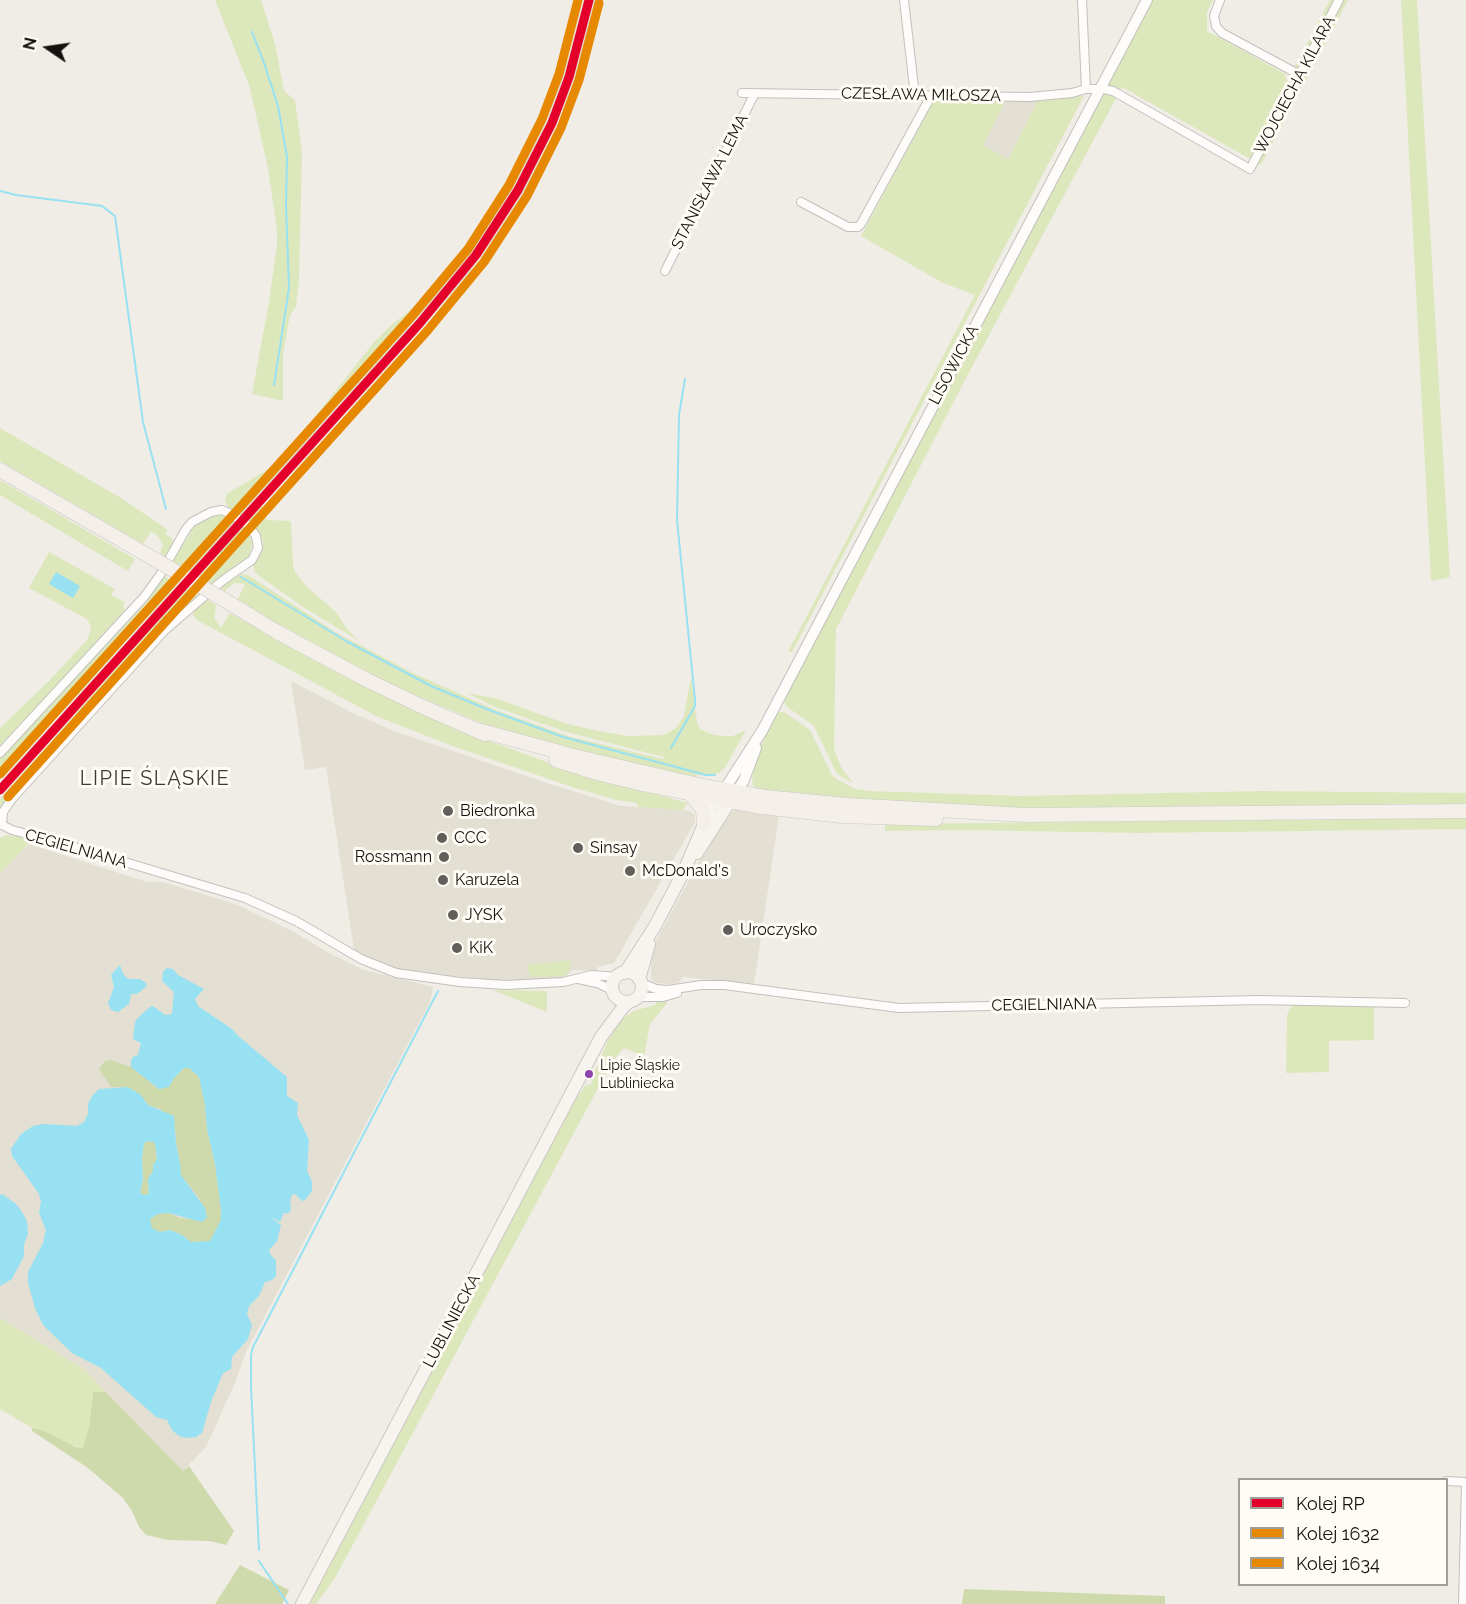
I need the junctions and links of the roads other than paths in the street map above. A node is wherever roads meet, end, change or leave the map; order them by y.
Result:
1 (904, 0) edge
2 (1082, 0) edge
3 (1147, 0) edge
4 (1220, 0) edge
5 (1339, 0) edge
6 (1300, 75) junction
7 (1086, 89) junction
8 (1099, 89) junction
9 (742, 93) dead end
10 (755, 93) junction
11 (915, 96) junction
12 (931, 96) junction
13 (1250, 169) joint
14 (801, 201) dead end
15 (665, 271) dead end
16 (0, 470) edge
17 (478, 730) junction
18 (0, 753) edge
19 (691, 795) junction
20 (726, 796) junction
21 (1466, 811) edge
22 (704, 823) junction
23 (684, 871) junction
24 (655, 926) junction
25 (621, 975) junction
26 (578, 979) junction
27 (640, 981) junction
28 (686, 989) junction
29 (613, 992) junction
30 (633, 999) junction
31 (1405, 1003) dead end
32 (601, 1037) junction
33 (1448, 1481) edge
34 (1466, 1483) edge
35 (302, 1604) edge
36 (1463, 1604) edge

1 - 11 street
2 - 7 street
3 - 8 main road, LISOWICKA
4 - 6 street
5 - 6 street, WOJCIECHA KILARA
6 - 13 street, WOJCIECHA KILARA
7 - 8 street, CZESŁAWA MIŁOSZA
7 - 12 street, CZESŁAWA MIŁOSZA
8 - 13 street, CZESŁAWA MIŁOSZA
8 - 20 main road, LISOWICKA
9 - 10 street, CZESŁAWA MIŁOSZA
10 - 11 street, CZESŁAWA MIŁOSZA
10 - 15 street, STANISŁAWA LEMA
11 - 12 street, CZESŁAWA MIŁOSZA
12 - 14 street
16 - 17 highway, bridge
17 - 19 highway
17 - 20 highway
18 - 26 street, CEGIELNIANA
19 - 20 highway
19 - 22 highway
20 - 21 highway
20 - 22 main road, LISOWICKA
20 - 23 main road, LISOWICKA
22 - 23 main road, LISOWICKA
23 - 24 main road, LISOWICKA
24 - 25 main road, LISOWICKA
24 - 27 main road, LISOWICKA
25 - 26 street, CEGIELNIANA
25 - 27 main road
25 - 29 main road
26 - 29 street, CEGIELNIANA
27 - 28 street, CEGIELNIANA
27 - 30 main road
28 - 30 street, CEGIELNIANA
28 - 31 street, CEGIELNIANA
29 - 30 main road
29 - 32 main road, LUBLINIECKA
30 - 32 main road, LUBLINIECKA
32 - 35 main road, LUBLINIECKA
33 - 34 street
34 - 36 street

